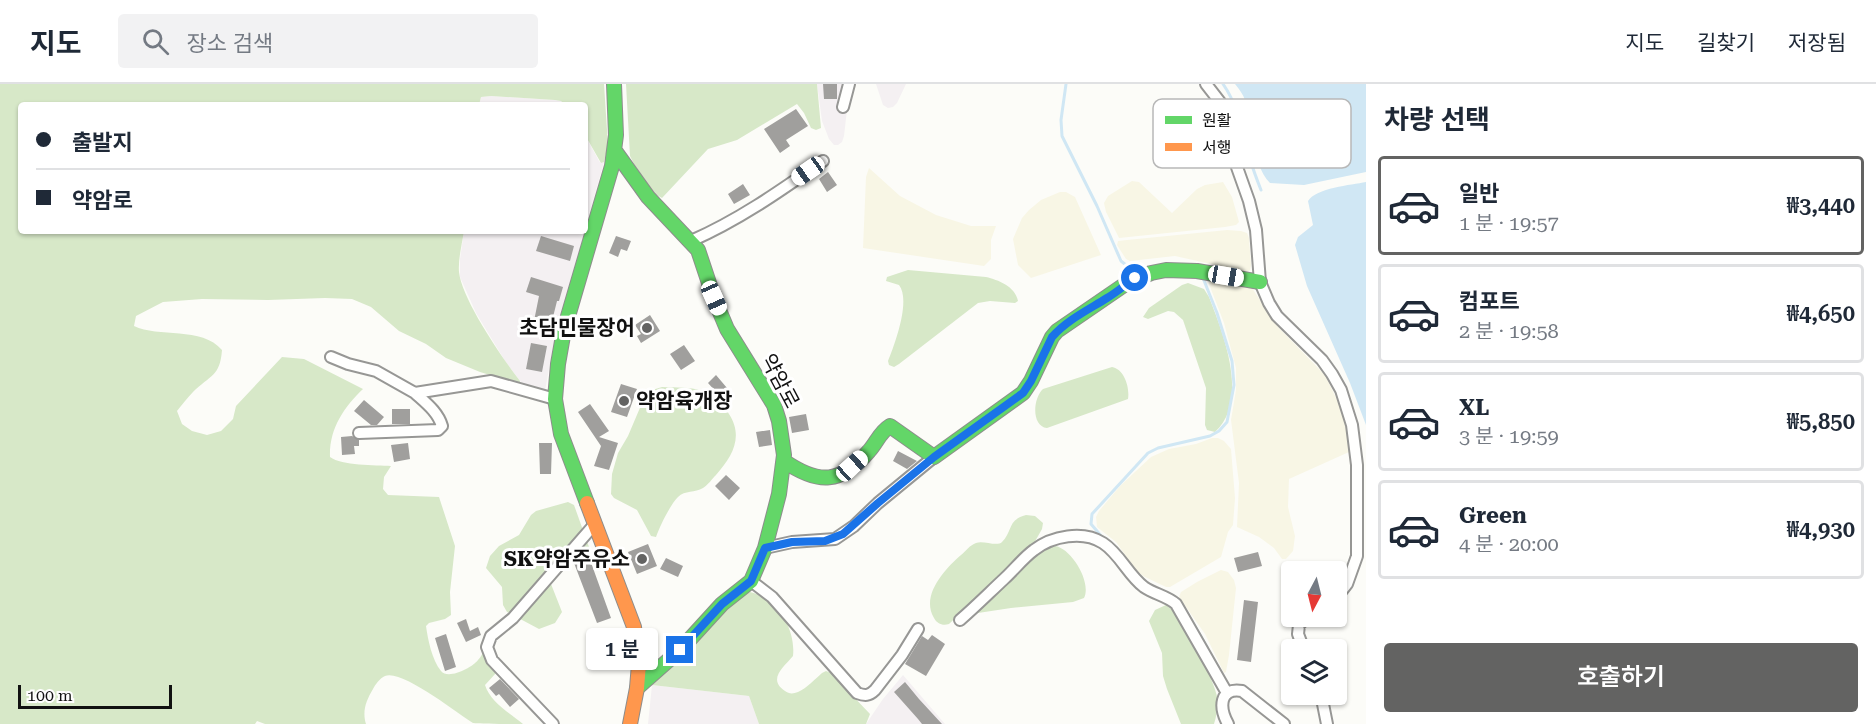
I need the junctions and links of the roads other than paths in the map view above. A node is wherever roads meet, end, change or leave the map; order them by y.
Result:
1 (614, 84) edge
2 (849, 84) edge
3 (1206, 84) edge
4 (1218, 99) edge
5 (843, 107) dead end
6 (615, 151) junction
7 (823, 161) dead end
8 (1237, 168) edge
9 (691, 241) junction
10 (1260, 282) junction
11 (331, 357) dead end
12 (415, 393) junction
13 (555, 399) junction
14 (359, 433) dead end
15 (934, 457) junction
16 (784, 461) junction
17 (594, 525) junction
18 (765, 548) junction
19 (751, 581) junction
20 (1347, 584) edge
21 (960, 621) dead end
22 (918, 629) dead end
23 (637, 688) junction
24 (1227, 693) junction
25 (1323, 705) edge
26 (553, 724) edge
27 (630, 724) edge
28 (1228, 724) edge
29 (1284, 724) edge
30 (1327, 724) edge

1 - 6 street
2 - 5 street
3 - 4 street
6 - 9 street, 약암로
6 - 13 street
7 - 9 street
8 - 10 street
9 - 16 street, 약암로
10 - 15 street
10 - 20 street
11 - 12 street
12 - 13 street
12 - 14 street
13 - 17 street
15 - 16 street
15 - 18 street
16 - 18 street, 약암로
17 - 23 street
17 - 26 street
18 - 19 street, 약암로
19 - 22 street
19 - 23 street, 약암로
21 - 24 street
23 - 27 street
24 - 28 street
24 - 29 street
25 - 30 street

